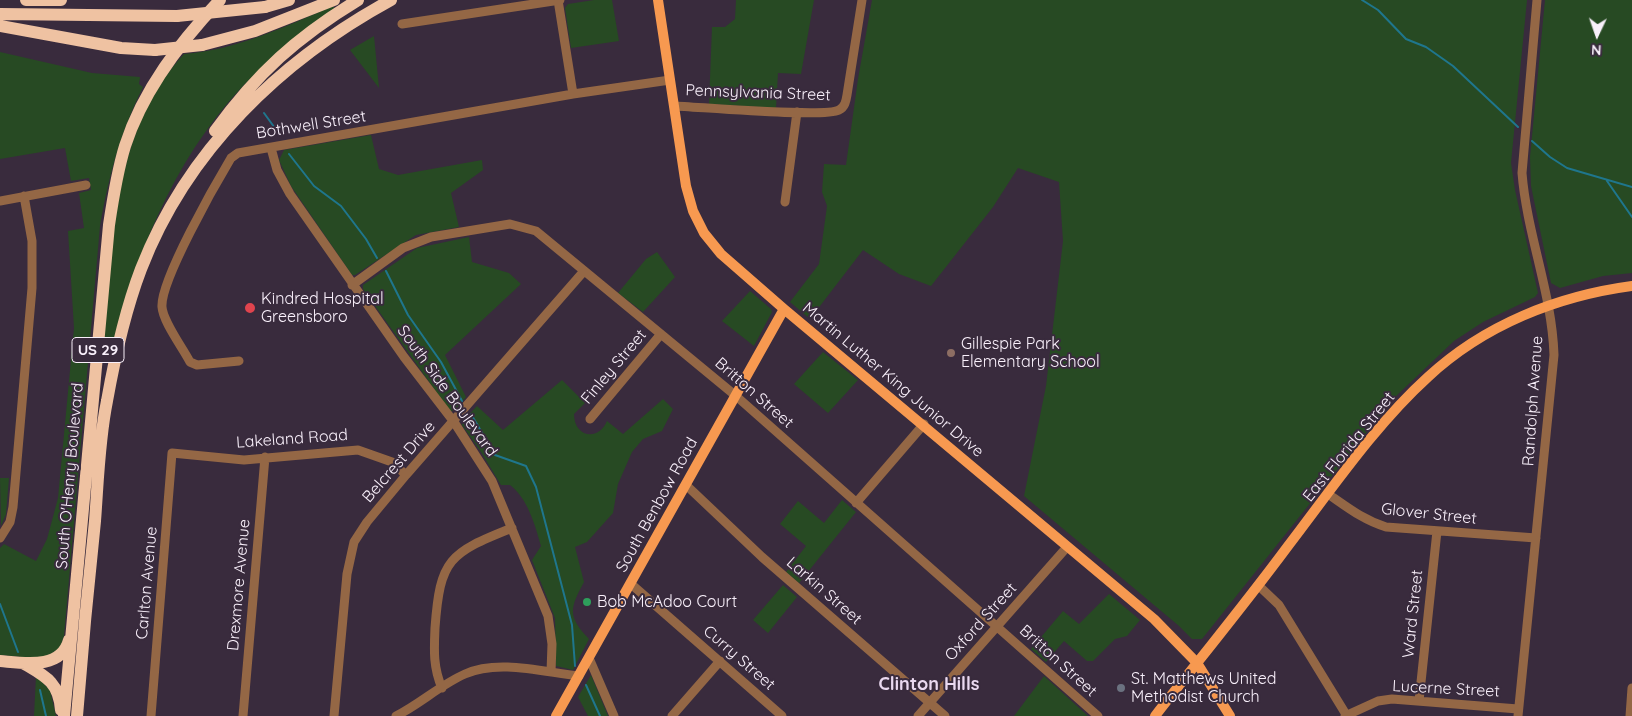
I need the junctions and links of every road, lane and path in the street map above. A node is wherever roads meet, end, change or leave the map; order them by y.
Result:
1 (26, 0) edge
2 (61, 0) edge
3 (220, 0) edge
4 (289, 0) edge
5 (334, 0) edge
6 (358, 0) edge
7 (391, 0) edge
8 (559, 0) edge
9 (658, 0) edge
10 (862, 0) edge
11 (1537, 0) edge
12 (0, 14) edge
13 (402, 24) dead end
14 (0, 26) edge
15 (670, 80) junction
16 (572, 94) junction
17 (674, 106) junction
18 (798, 112) junction
19 (271, 148) junction
20 (86, 185) dead end
21 (24, 196) junction
22 (0, 201) edge
23 (785, 202) dead end
24 (165, 220) junction
25 (584, 271) junction
26 (352, 285) junction
27 (1632, 286) edge
28 (1549, 305) junction
29 (784, 308) junction
30 (661, 334) junction
31 (239, 362) dead end
32 (736, 396) junction
33 (590, 419) dead end
34 (454, 422) junction
35 (924, 424) junction
36 (172, 453) joint
37 (265, 458) junction
38 (406, 475) junction
39 (686, 485) junction
40 (1328, 494) junction
41 (856, 503) junction
42 (512, 528) junction
43 (1437, 531) junction
44 (0, 538) edge
45 (1536, 538) junction
46 (1067, 547) junction
47 (630, 584) junction
48 (1258, 585) junction
49 (997, 626) junction
50 (72, 628) junction
51 (588, 658) junction
52 (0, 661) edge
53 (720, 661) junction
54 (23, 663) junction
55 (1197, 663) junction
56 (551, 672) junction
57 (579, 676) junction
58 (442, 688) junction
59 (1632, 688) edge
60 (1419, 701) junction
61 (929, 702) junction
62 (412, 712) edge
63 (1518, 712) edge
64 (62, 716) edge
65 (77, 716) edge
66 (151, 716) edge
67 (243, 716) edge
68 (334, 716) edge
69 (396, 716) edge
70 (556, 716) edge
71 (614, 716) edge
72 (672, 716) edge
73 (782, 716) edge
74 (918, 716) edge
75 (944, 716) edge
76 (1098, 716) edge
77 (1155, 716) edge
78 (1230, 716) edge
79 (1346, 716) edge
80 (1630, 716) edge

1 - 2 highway
3 - 50 highway, South O'Henry Boulevard / US 29
4 - 12 highway, bridge
5 - 14 highway, bridge
6 - 24 highway
7 - 24 highway, US 29
8 - 13 street
8 - 16 street
9 - 15 main road, Martin Luther King Junior Drive
10 - 18 street, Pennsylvania Street
11 - 28 street, Randolph Avenue
15 - 16 street, Bothwell Street
15 - 17 main road, Martin Luther King Junior Drive
16 - 19 street, Bothwell Street
17 - 18 street, Pennsylvania Street
17 - 29 main road, Martin Luther King Junior Drive
18 - 23 street
19 - 26 street, South Side Boulevard
19 - 31 street, Bothwell Street
20 - 21 street
21 - 22 street
21 - 44 street
24 - 65 highway, South O'Henry Boulevard / US 29
25 - 26 street, Britton Street
25 - 30 street, Britton Street
25 - 34 street, Belcrest Drive
26 - 34 street, South Side Boulevard
27 - 28 main road, East Florida Street
28 - 40 main road, East Florida Street
28 - 45 street, Randolph Avenue
29 - 32 main road, South Benbow Road
29 - 35 main road, Martin Luther King Junior Drive
30 - 32 street, Britton Street
30 - 33 street, Finley Street
32 - 39 main road, South Benbow Road
32 - 41 street, Britton Street
34 - 38 street, Belcrest Drive
34 - 42 street, South Side Boulevard
35 - 41 street
35 - 46 main road, Martin Luther King Junior Drive
36 - 37 street, Lakeland Road
36 - 66 street, Carlton Avenue
37 - 38 street, Lakeland Road
37 - 67 street, Drexmore Avenue
38 - 68 street, Belcrest Drive
39 - 47 main road, South Benbow Road
39 - 61 street, Larkin Street
40 - 43 street, Glover Street
40 - 48 main road, East Florida Street
41 - 49 street, Britton Street
42 - 56 street, South Side Boulevard
42 - 58 street
43 - 45 street, Glover Street
43 - 60 street, Ward Street
45 - 63 street, Randolph Avenue
46 - 49 street, Oxford Street
46 - 55 main road, Martin Luther King Junior Drive
47 - 51 main road, South Benbow Road
47 - 53 street, Curry Street
48 - 55 main road, East Florida Street
48 - 79 street
49 - 61 street, Oxford Street
49 - 76 street, Britton Street
50 - 54 highway
50 - 64 highway, South O'Henry Boulevard / US 29
51 - 57 main road, South Benbow Road
51 - 71 street
52 - 54 highway
53 - 72 street
53 - 73 street, Curry Street
54 - 64 highway
55 - 77 main road, East Florida Street
55 - 78 main road, Martin Luther King Junior Drive
56 - 57 street
56 - 58 street
57 - 70 main road, South Benbow Road
58 - 62 street
59 - 80 street
60 - 63 street, Lucerne Street
60 - 79 street, Lucerne Street
61 - 74 street, Oxford Street
61 - 75 street, Larkin Street
62 - 69 street

